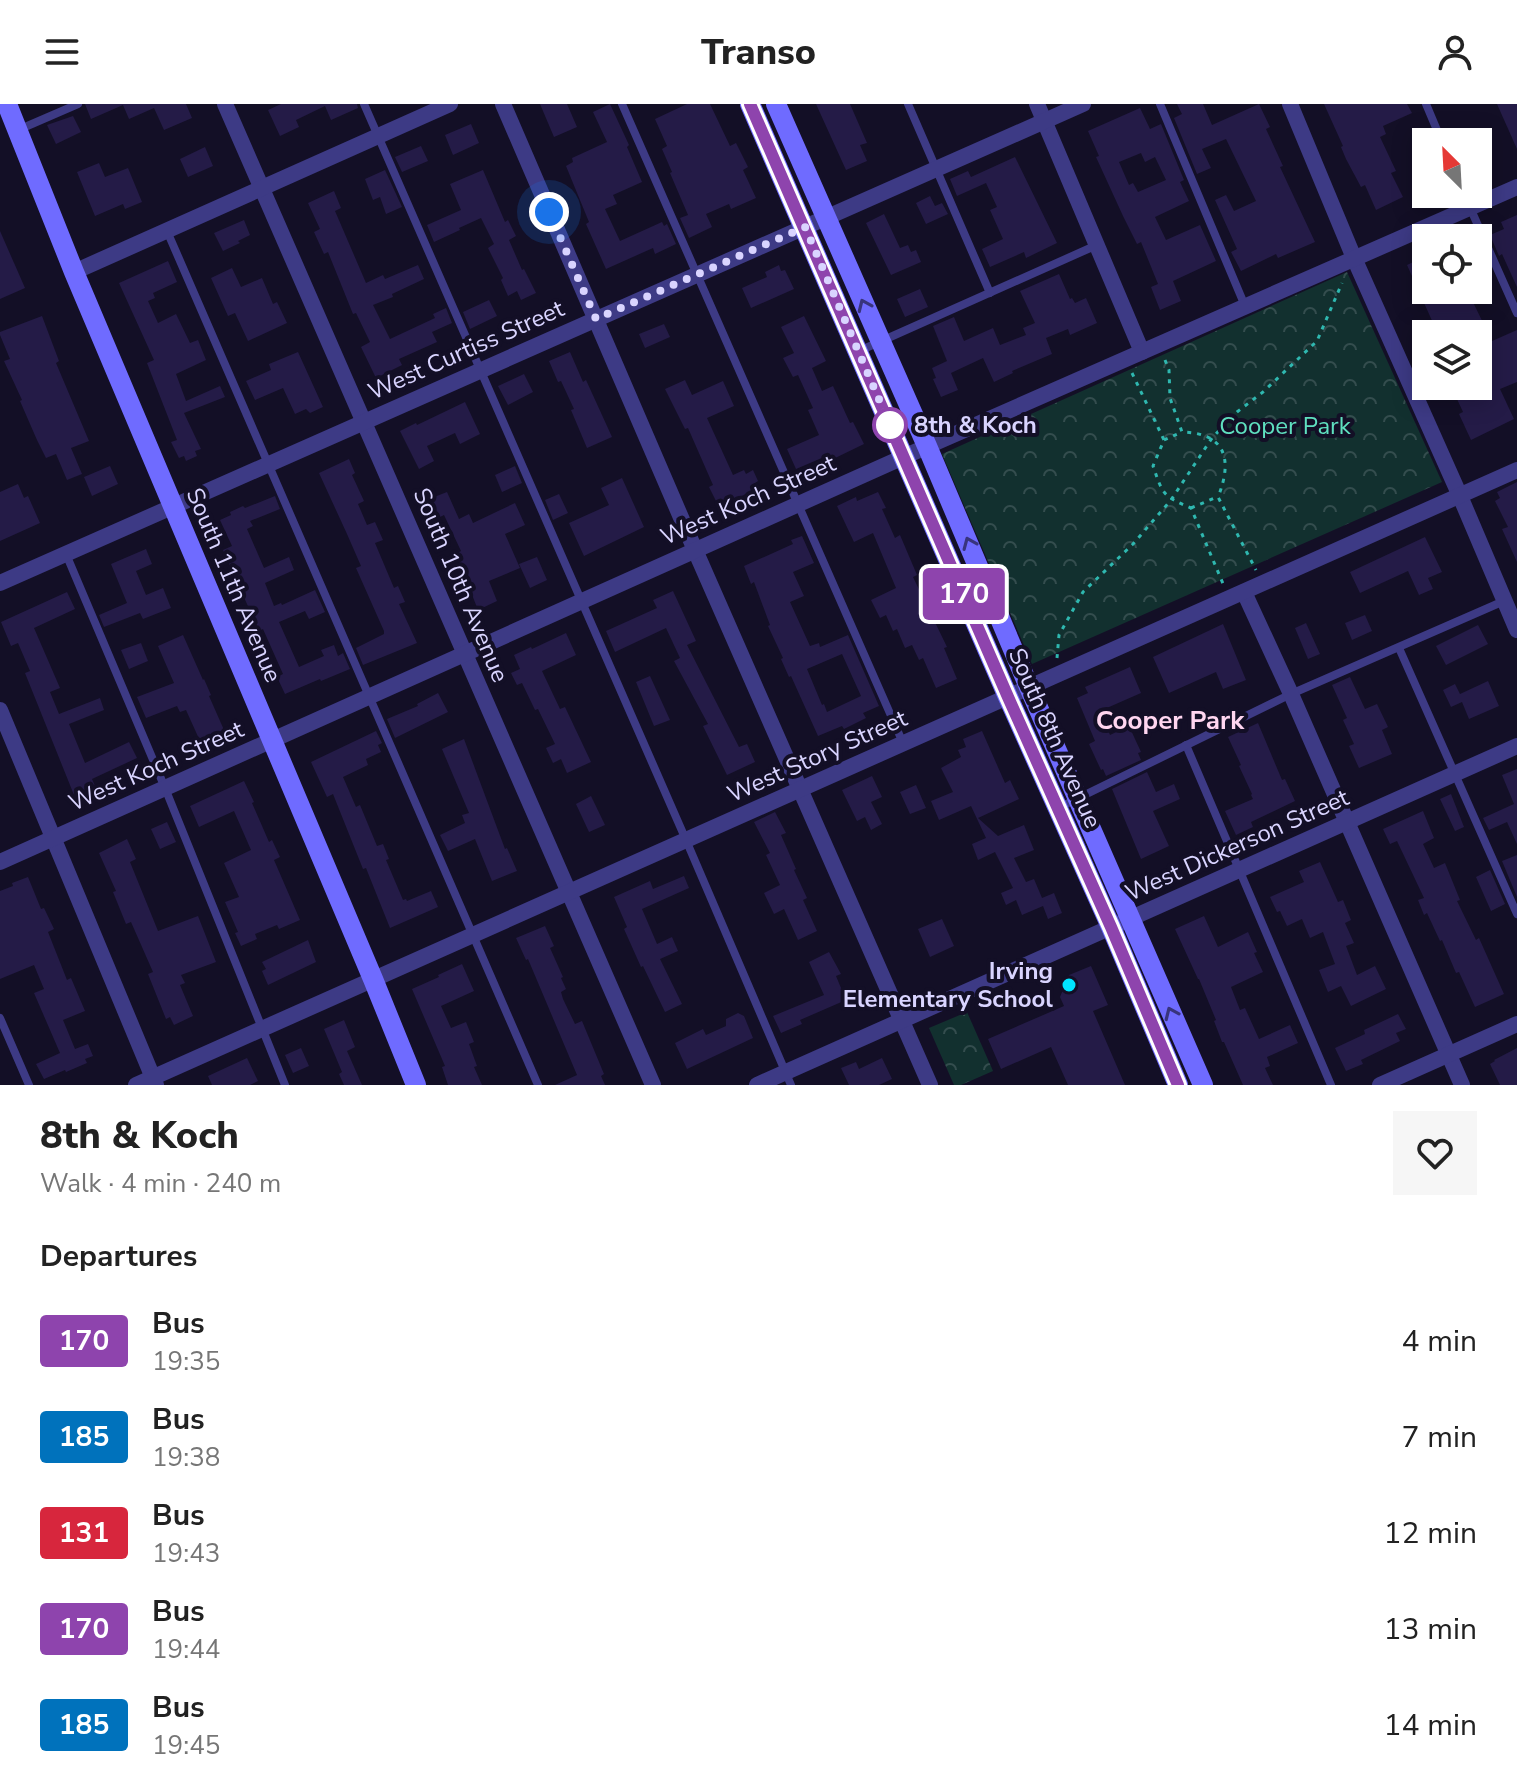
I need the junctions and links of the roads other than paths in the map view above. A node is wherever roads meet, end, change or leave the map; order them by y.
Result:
1 (7, 104) edge
2 (78, 104) edge
3 (225, 104) edge
4 (364, 104) edge
5 (450, 104) edge
6 (503, 104) edge
7 (622, 104) edge
8 (750, 104) edge
9 (776, 104) edge
10 (908, 104) edge
11 (1037, 104) edge
12 (1083, 104) edge
13 (1160, 104) edge
14 (1290, 104) edge
15 (1426, 104) edge
16 (1045, 121) junction
17 (1436, 128) edge
18 (18, 131) junction
19 (378, 136) junction
20 (936, 169) junction
21 (1517, 187) edge
22 (261, 188) junction
23 (1492, 194) edge
24 (1453, 208) edge
25 (1470, 208) edge
26 (825, 218) junction
27 (805, 227) junction
28 (167, 230) junction
29 (1097, 245) junction
30 (1354, 258) junction
31 (74, 272) junction
32 (698, 274) junction
33 (990, 293) junction
34 (1245, 306) junction
35 (1517, 313) edge
36 (596, 319) junction
37 (880, 342) junction
38 (1150, 348) junction
39 (858, 352) junction
40 (481, 370) junction
41 (364, 422) junction
42 (927, 446) junction
43 (905, 456) junction
44 (269, 464) junction
45 (1517, 470) edge
46 (1460, 496) junction
47 (797, 505) junction
48 (174, 506) junction
49 (695, 550) junction
50 (66, 554) junction
51 (0, 583) edge
52 (1237, 595) junction
53 (581, 601) junction
54 (1504, 601) junction
55 (1517, 630) edge
56 (1399, 648) junction
57 (464, 654) junction
58 (1029, 687) junction
59 (1291, 694) junction
60 (369, 697) junction
61 (1008, 697) junction
62 (0, 710) edge
63 (271, 741) junction
64 (903, 743) junction
65 (1186, 745) junction
66 (1517, 746) edge
67 (1455, 774) junction
68 (165, 788) junction
69 (801, 789) junction
70 (1079, 798) junction
71 (1057, 808) junction
72 (1346, 822) junction
73 (54, 838) junction
74 (686, 840) junction
75 (0, 862) edge
76 (1239, 870) junction
77 (568, 893) junction
78 (1517, 914) edge
79 (1130, 919) junction
80 (1111, 927) junction
81 (473, 935) junction
82 (373, 979) junction
83 (0, 1018) edge
84 (902, 1021) junction
85 (1517, 1024) edge
86 (261, 1029) junction
87 (1448, 1055) junction
88 (788, 1079) edge
89 (155, 1081) edge
90 (29, 1085) edge
91 (136, 1085) edge
92 (285, 1085) edge
93 (416, 1085) edge
94 (538, 1085) edge
95 (653, 1085) edge
96 (757, 1085) edge
97 (930, 1085) edge
98 (1178, 1085) edge
99 (1203, 1085) edge
100 (1331, 1085) edge
101 (1380, 1085) edge
102 (1462, 1085) edge

1 - 18 street, South 11th Avenue
2 - 18 lane
3 - 22 street, South 10th Avenue
4 - 19 lane
5 - 19 street
6 - 36 street
7 - 32 lane
8 - 27 street, South 8th Avenue
9 - 26 street, South 8th Avenue
10 - 20 lane
11 - 16 street
12 - 16 street, West Curtiss Street
13 - 34 lane
14 - 30 street
15 - 17 lane
16 - 20 street, West Curtiss Street
16 - 29 street
18 - 31 street, South 11th Avenue
19 - 22 street
19 - 40 lane
20 - 26 street, West Curtiss Street
20 - 33 lane
21 - 23 street, West Koch Street
22 - 28 street
22 - 41 street, South 10th Avenue
24 - 30 street, West Koch Street
25 - 35 lane
26 - 27 street, West Curtiss Street
37 -> 26 street, South 8th Avenue
27 - 32 street, West Curtiss Street
27 - 39 street, South 8th Avenue
28 - 31 street
28 - 44 lane
29 - 33 lane
29 - 38 street
30 - 34 street, West Koch Street
30 - 46 street
31 - 48 street, South 11th Avenue
32 - 36 street, West Curtiss Street
32 - 47 lane
33 - 37 lane
34 - 38 street, West Koch Street
36 - 40 street, West Curtiss Street
36 - 49 street
37 - 39 lane
37 - 42 street, South 8th Avenue
38 - 42 street, West Koch Street
39 - 43 street, South 8th Avenue
40 - 41 street, West Curtiss Street
40 - 53 lane
41 - 44 street, West Curtiss Street
41 - 57 street, South 10th Avenue
42 - 43 street, West Koch Street
58 -> 42 street, South 8th Avenue
43 - 47 street, West Koch Street
43 - 61 street, South 8th Avenue
44 - 48 street, West Curtiss Street
44 - 60 lane
45 - 46 street, West Story Street
46 - 52 street, West Story Street
46 - 54 street
47 - 49 street, West Koch Street
47 - 64 lane
48 - 50 street, West Curtiss Street
48 - 63 street, South 11th Avenue
49 - 53 street, West Koch Street
49 - 69 street
50 - 51 street, West Curtiss Street
50 - 68 lane
52 - 58 street, West Story Street
52 - 59 street
53 - 57 street, West Koch Street
53 - 74 lane
54 - 55 street
54 - 56 lane
56 - 59 lane
56 - 67 lane
57 - 60 street, West Koch Street
57 - 77 street, South 10th Avenue
58 - 61 street, West Story Street
58 - 70 street, South 8th Avenue
59 - 65 lane
59 - 72 street
60 - 63 street, West Koch Street
60 - 81 lane
61 - 64 street, West Story Street
61 - 71 street, South 8th Avenue
62 - 73 street
63 - 68 street, West Koch Street
63 - 82 street, South 11th Avenue
64 - 69 street, West Story Street
65 - 70 lane
65 - 76 lane
66 - 67 street, West Dickerson Street
67 - 72 street, West Dickerson Street
67 - 78 lane
68 - 73 street, West Koch Street
68 - 86 lane
69 - 74 street, West Story Street
69 - 84 street
70 - 71 lane
70 - 79 street, South 8th Avenue
71 - 80 street, South 8th Avenue
72 - 76 street, West Dickerson Street
72 - 87 street
73 - 75 street, West Koch Street
73 - 89 street
74 - 77 street, West Story Street
74 - 88 lane
76 - 79 street, West Dickerson Street
76 - 100 lane
77 - 81 street, West Story Street
77 - 95 street, South 10th Avenue
79 - 80 street, West Dickerson Street
99 -> 79 street, South 8th Avenue
80 - 84 street, West Dickerson Street
80 - 98 street, South 8th Avenue
81 - 82 street, West Story Street
81 - 94 lane
82 - 86 street, West Story Street
82 - 93 street, South 11th Avenue
83 - 90 lane
84 - 88 street, West Dickerson Street
84 - 97 street
85 - 87 street
86 - 89 street, West Story Street
86 - 92 lane
87 - 101 street
87 - 102 street
88 - 96 street, West Dickerson Street
89 - 91 street, West Story Street

